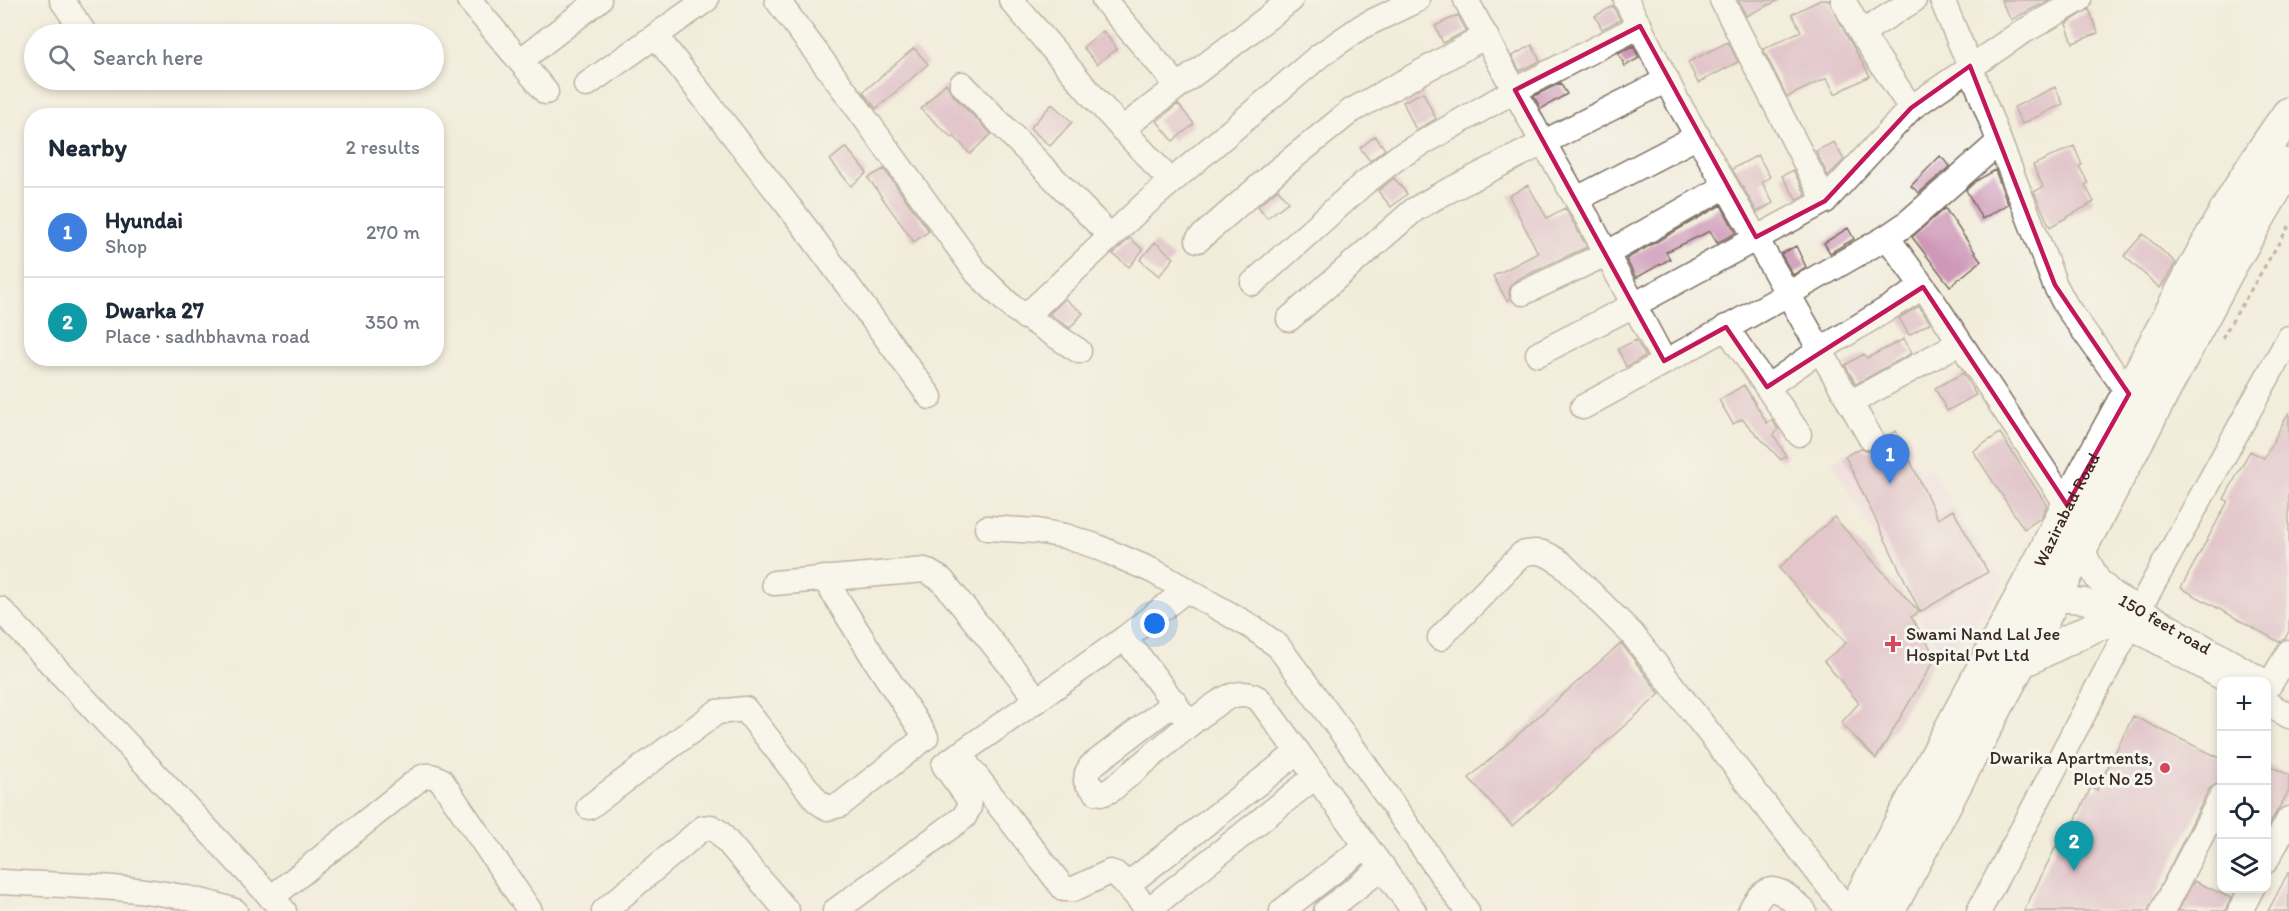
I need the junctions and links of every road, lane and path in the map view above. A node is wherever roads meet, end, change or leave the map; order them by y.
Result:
1 (62, 0) edge
2 (469, 0) edge
3 (599, 0) edge
4 (706, 0) edge
5 (777, 0) edge
6 (1011, 0) edge
7 (1104, 0) edge
8 (1417, 0) edge
9 (1466, 0) edge
10 (1626, 0) edge
11 (1722, 0) edge
12 (1843, 0) edge
13 (1914, 0) edge
14 (1942, 0) edge
15 (2079, 0) edge
16 (1275, 4) edge
17 (78, 24) edge
18 (1640, 26) junction
19 (1860, 33) junction
20 (657, 36) junction
21 (1486, 36) junction
22 (520, 61) junction
23 (1970, 66) junction
24 (1667, 80) junction
25 (962, 84) dead end
26 (586, 85) dead end
27 (1178, 86) junction
28 (1515, 90) junction
29 (546, 92) dead end
30 (1911, 108) junction
31 (2289, 114) edge
32 (1122, 129) junction
33 (1698, 136) junction
34 (1999, 142) junction
35 (1544, 143) junction
36 (2280, 160) edge
37 (1171, 182) junction
38 (1726, 186) junction
39 (1577, 199) junction
40 (1825, 201) junction
41 (1110, 236) junction
42 (1756, 237) junction
43 (1887, 237) junction
44 (1198, 240) dead end
45 (1606, 254) junction
46 (1253, 283) dead end
47 (1923, 287) junction
48 (1523, 294) dead end
49 (1788, 294) junction
50 (1634, 305) junction
51 (1024, 316) junction
52 (1289, 319) dead end
53 (1726, 327) junction
54 (2289, 338) edge
55 (1959, 343) junction
56 (1820, 350) junction
57 (1079, 351) dead end
58 (1538, 354) dead end
59 (1664, 361) junction
60 (1767, 387) junction
61 (2129, 394) junction
62 (930, 397) dead end
63 (1850, 404) junction
64 (1583, 406) dead end
65 (1799, 434) dead end
66 (1870, 437) dead end
67 (2067, 505) junction
68 (987, 528) dead end
69 (2081, 548) junction
70 (824, 578) junction
71 (774, 583) dead end
72 (1186, 590) junction
73 (2053, 599) junction
74 (0, 609) edge
75 (2130, 619) junction
76 (1125, 638) junction
77 (1440, 638) dead end
78 (2289, 652) edge
79 (2019, 663) junction
80 (2224, 677) edge
81 (2273, 697) edge
82 (1038, 700) junction
83 (1175, 702) junction
84 (1190, 724) junction
85 (926, 737) junction
86 (1298, 752) junction
87 (951, 759) junction
88 (1316, 776) junction
89 (2217, 806) edge
90 (589, 807) dead end
91 (2289, 819) edge
92 (1366, 846) junction
93 (2271, 852) edge
94 (1383, 867) junction
95 (0, 882) edge
96 (1127, 885) junction
97 (2249, 893) edge
98 (278, 905) edge
99 (235, 911) edge
100 (530, 911) edge
101 (604, 911) edge
102 (787, 911) edge
103 (835, 911) edge
104 (1147, 911) edge
105 (1282, 911) edge
106 (1326, 911) edge
107 (1414, 911) edge
108 (1467, 911) edge
109 (1750, 911) edge
110 (1804, 911) edge
111 (1848, 911) edge
112 (1854, 911) edge
113 (1888, 911) edge
114 (1978, 911) edge
115 (2162, 911) edge
116 (2240, 911) edge

1 - 17 street
2 - 22 street
3 - 22 street
4 - 20 street
5 - 51 street
6 - 32 street
7 - 27 street
8 - 37 street
9 - 21 street
10 - 18 street
11 - 40 street
12 - 19 street
13 - 19 street
14 - 23 street
15 - 23 street
16 - 27 street
18 - 24 street
18 - 28 street
19 - 30 street
20 - 26 street
20 - 62 street
21 - 28 street
21 - 44 street
22 - 29 street
23 - 30 street
23 - 34 street
24 - 33 street
24 - 35 street
25 - 41 street
27 - 32 street
28 - 35 street
28 - 46 street
30 - 40 street
31 - 36 highway, Wazirabad Road
32 - 37 street
33 - 38 street
33 - 39 street
34 - 43 street
34 - 61 street
35 - 39 street
35 - 52 street
36 - 61 highway, Wazirabad Road
36 - 69 highway, Wazirabad Road
37 - 41 street
38 - 42 street
38 - 45 street
39 - 45 street
40 - 42 street
41 - 51 street
42 - 49 street
42 - 50 street
43 - 47 street
43 - 49 street
45 - 48 street
45 - 50 street
47 - 55 street
47 - 56 street
49 - 53 street
49 - 56 street
50 - 58 street
50 - 59 street
51 - 57 street
53 - 59 street
53 - 60 street
54 - 75 street
55 - 63 street
55 - 67 street
56 - 60 street
56 - 63 street
59 - 64 street
60 - 65 street
61 - 67 highway, Wazirabad Road
63 - 66 street
67 - 112 highway, Wazirabad Road
68 - 72 street
69 - 73 highway, Wazirabad Road
69 - 75 street, 150 feet road
70 - 71 street
70 - 82 street
70 - 85 street
72 - 76 street
72 - 108 street
73 - 75 street, 150 feet road
73 - 79 highway, Wazirabad Road
74 - 98 street
75 - 79 main road
75 - 80 street, 150 feet road
75 - 81 street, 150 feet road
75 - 114 street
76 - 82 street
76 - 83 street
77 - 111 street
78 - 81 street
79 - 113 highway, Wazirabad Road
82 - 87 street
83 - 84 street
83 - 84 street
84 - 86 street
85 - 87 street
85 - 90 street
86 - 88 street
86 - 96 street
87 - 96 street
87 - 103 street
88 - 92 street
88 - 104 street
89 - 115 street
91 - 93 street
92 - 94 street
92 - 105 street
94 - 106 street
94 - 107 street
95 - 99 street
96 - 104 street
97 - 116 street
98 - 100 street
101 - 102 street
109 - 110 street

